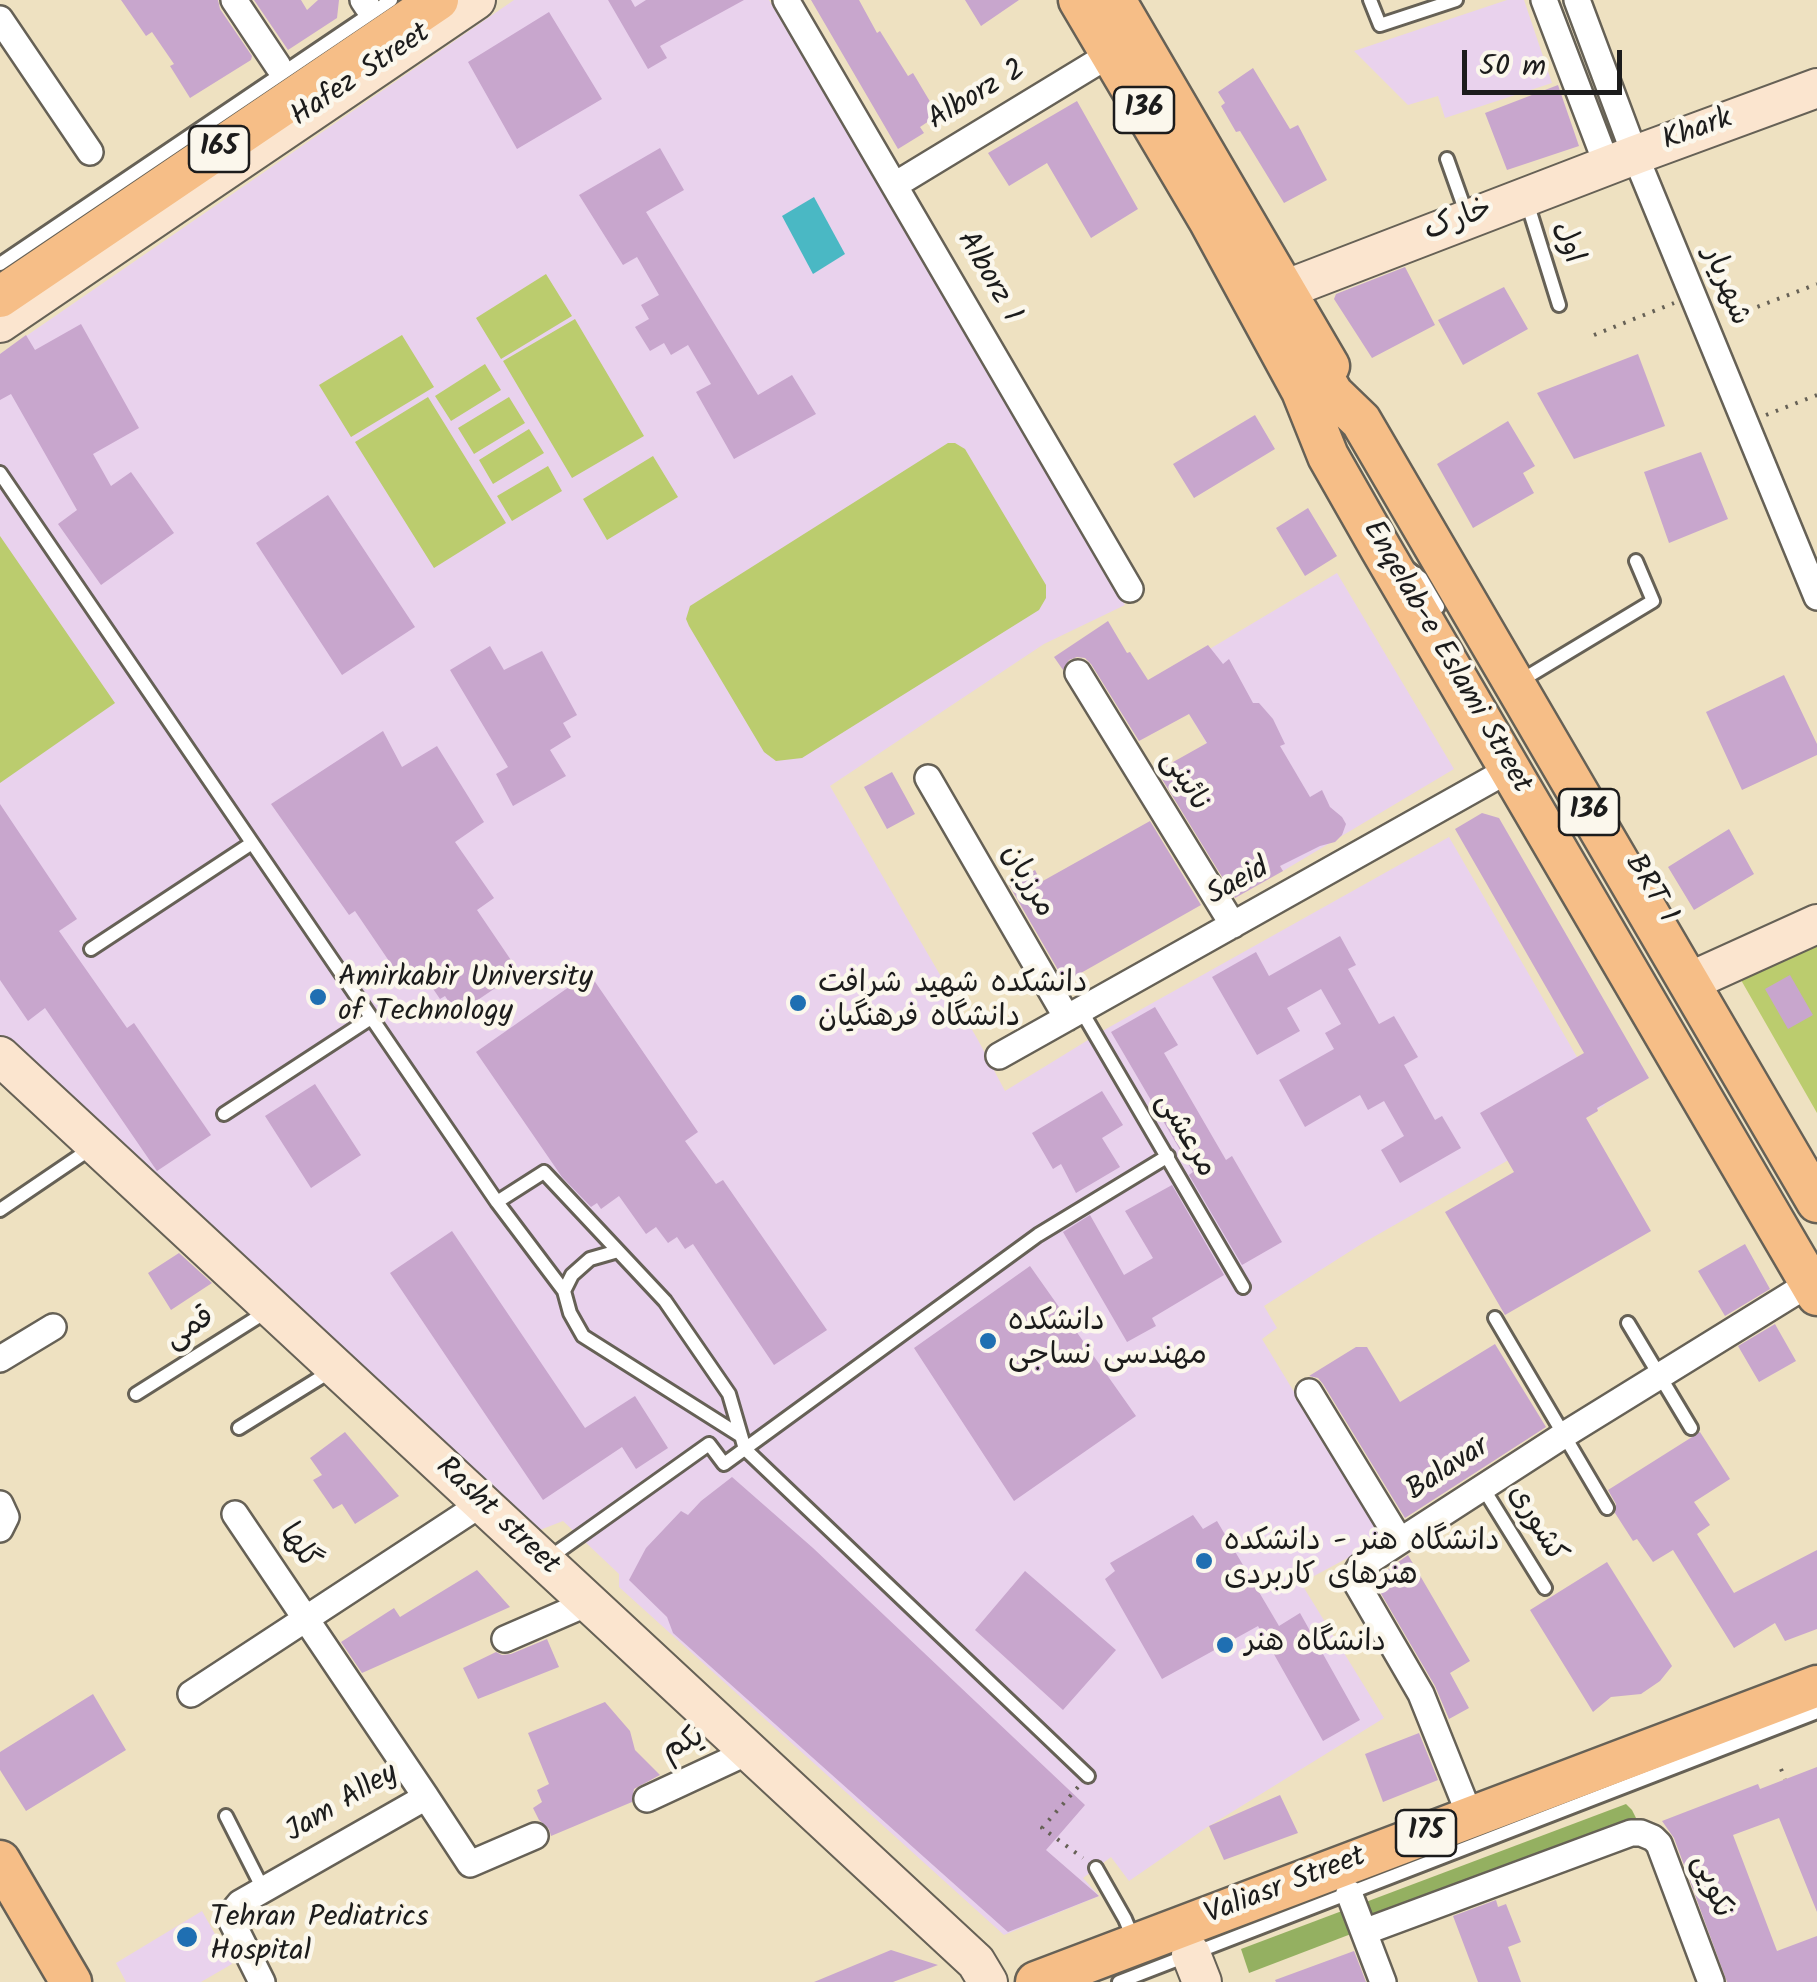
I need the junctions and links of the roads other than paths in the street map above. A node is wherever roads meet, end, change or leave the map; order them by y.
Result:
1 (234, 0) edge
2 (438, 0) edge
3 (476, 0) edge
4 (786, 0) edge
5 (1056, 0) edge
6 (1079, 0) edge
7 (1100, 0) edge
8 (1115, 0) edge
9 (1370, 0) edge
10 (1456, 0) edge
11 (1544, 0) edge
12 (1577, 0) edge
13 (374, 2) edge
14 (0, 19) edge
15 (1094, 64) junction
16 (278, 66) dead end
17 (1817, 88) edge
18 (90, 152) dead end
19 (1447, 159) dead end
20 (1621, 160) junction
21 (895, 185) junction
22 (1525, 197) junction
23 (1215, 213) junction
24 (1468, 218) junction
25 (0, 264) edge
26 (1284, 290) junction
27 (0, 298) edge
28 (1560, 305) dead end
29 (0, 323) edge
30 (1361, 421) junction
31 (1328, 456) junction
32 (1369, 464) dead end
33 (0, 473) edge
34 (1382, 549) junction
35 (1636, 561) dead end
36 (1429, 566) dead end
37 (1814, 580) edge
38 (1130, 589) dead end
39 (1441, 612) dead end
40 (1078, 673) dead end
41 (1515, 684) junction
42 (1510, 770) junction
43 (928, 778) dead end
44 (252, 843) junction
45 (1233, 924) junction
46 (1817, 924) edge
47 (91, 949) dead end
48 (1689, 982) junction
49 (1074, 1014) junction
50 (371, 1018) junction
51 (999, 1056) dead end
52 (5, 1068) edge
53 (224, 1114) dead end
54 (96, 1146) junction
55 (1168, 1156) junction
56 (497, 1202) junction
57 (1812, 1205) edge
58 (0, 1210) edge
59 (618, 1250) junction
60 (1243, 1287) dead end
61 (1813, 1289) edge
62 (564, 1291) junction
63 (272, 1309) junction
64 (1495, 1318) dead end
65 (1628, 1323) dead end
66 (53, 1327) dead end
67 (0, 1359) edge
68 (335, 1368) junction
69 (1659, 1375) junction
70 (1308, 1392) dead end
71 (136, 1394) dead end
72 (240, 1428) dead end
73 (1691, 1428) dead end
74 (1564, 1435) junction
75 (743, 1442) junction
76 (1483, 1488) junction
77 (0, 1504) edge
78 (480, 1504) junction
79 (1607, 1508) dead end
80 (235, 1514) dead end
81 (0, 1529) edge
82 (1400, 1540) junction
83 (543, 1562) junction
84 (1545, 1588) dead end
85 (588, 1603) junction
86 (306, 1618) junction
87 (505, 1639) dead end
88 (1817, 1686) edge
89 (191, 1694) dead end
90 (1817, 1712) edge
91 (748, 1752) junction
92 (1088, 1776) road end
93 (426, 1797) junction
94 (648, 1799) dead end
95 (226, 1816) dead end
96 (1470, 1816) junction
97 (535, 1836) dead end
98 (0, 1861) edge
99 (1096, 1868) road end
100 (263, 1889) junction
101 (1348, 1892) junction
102 (1364, 1932) junction
103 (1136, 1945) junction
104 (1191, 1955) edge
105 (71, 1982) edge
106 (262, 1982) edge
107 (988, 1982) edge
108 (1036, 1982) edge
109 (1119, 1982) edge
110 (1383, 1982) edge
111 (1711, 1982) edge

1 - 16 street
2 - 27 main road, Hafez Street / 165
3 - 29 street, Hafez Street / 165
4 - 21 street, Alborz 1
5 - 15 main road
6 - 23 main road, 136
7 - 23 main road, 136
8 - 26 main road
9 - 10 lane
11 - 20 street, شهریار
12 - 20 street, شهریار
13 - 25 lane
14 - 18 street
15 - 21 street, Alborz 2
15 - 31 main road
17 - 20 street, Khark
19 - 24 lane
20 - 22 street, خارک
20 - 37 street, شهریار
21 - 38 street, Alborz 1
22 - 24 street, خارک
22 - 28 lane, اول
23 - 30 main road, Enqelab-e Eslami Street / 136
23 - 31 main road, Enqelab-e Eslami Street / 136
24 - 26 street, خارک
26 - 30 main road
30 - 32 lane
30 - 41 main road, Enqelab-e Eslami Street / 136
31 - 34 main road, Enqelab-e Eslami Street / 136
33 - 44 lane
34 - 39 lane
34 - 42 main road, Enqelab-e Eslami Street / 136
35 - 41 lane
36 - 57 lane, BRT 1
40 - 45 street, نائینی
41 - 48 main road, Enqelab-e Eslami Street / 136
42 - 45 street, Saeid
42 - 61 main road, Enqelab-e Eslami Street / 136
43 - 49 street, مرزبان
44 - 47 lane
44 - 50 lane
45 - 49 street, Saeid
46 - 48 street
48 - 57 main road, Enqelab-e Eslami Street / 136
49 - 51 street, Saeid
49 - 55 lane, مرعشی
50 - 53 lane
50 - 56 lane
52 - 54 street, Rasht street
54 - 58 lane
54 - 63 street, Rasht street
55 - 60 lane, مرعشی
55 - 75 lane
56 - 59 lane
56 - 62 lane
59 - 62 lane
59 - 75 lane
61 - 69 street, Balavar
62 - 75 lane
63 - 68 street, Rasht street
63 - 71 lane, قمی
64 - 74 lane
65 - 69 lane
66 - 67 street
68 - 72 lane
68 - 78 street, Rasht street
69 - 73 lane
69 - 74 street, Balavar
70 - 82 street
74 - 76 street, Balavar
74 - 79 lane
75 - 83 lane
75 - 92 lane
76 - 82 street, Balavar
76 - 84 lane, کشوری
77 - 81 street
78 - 83 street, Rasht street
78 - 86 street
80 - 86 street, گلها
82 - 96 street, Balavar
83 - 85 street, Rasht street
85 - 87 street
85 - 91 street, Rasht street
86 - 89 street
86 - 93 street, Jam Alley
88 - 96 main road, Valiasr Street / 175
90 - 101 lane
91 - 94 street, یکم
91 - 107 street, Rasht street
93 - 97 street
93 - 100 street, Jam Alley
95 - 100 lane
96 - 104 main road, Valiasr Street / 175
98 - 105 main road
99 - 103 lane
100 - 106 street, Jam Alley
101 - 102 street
101 - 104 lane
102 - 110 street
102 - 111 street, نکویی
103 - 104 main road, Valiasr Street / 175
103 - 108 main road, Valiasr Street / 175
104 - 109 lane

